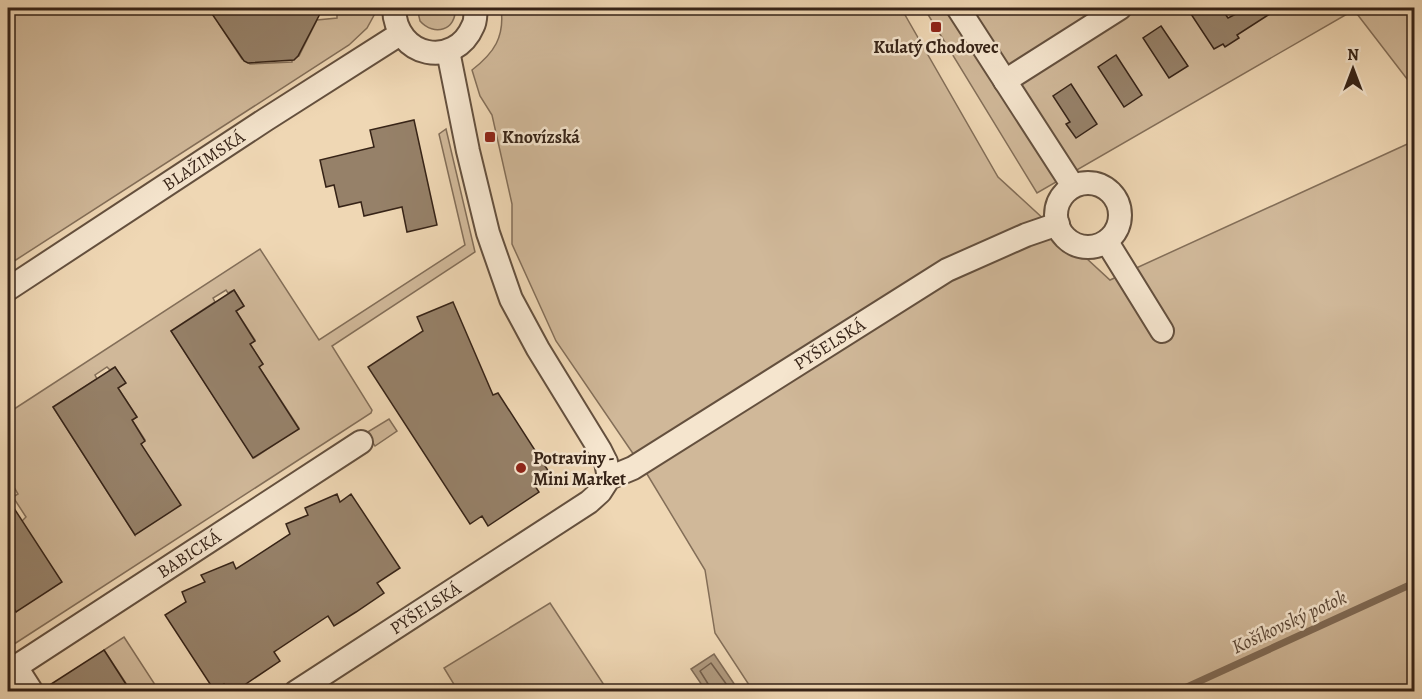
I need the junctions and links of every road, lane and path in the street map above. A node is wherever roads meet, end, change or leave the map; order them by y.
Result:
1 (394, 8) edge
2 (476, 8) edge
3 (958, 8) edge
4 (1120, 8) edge
5 (400, 34) junction
6 (448, 51) junction
7 (1005, 81) junction
8 (1073, 186) junction
9 (1058, 224) junction
10 (1107, 242) junction
11 (8, 289) edge
12 (1162, 332) dead end
13 (361, 442) dead end
14 (609, 478) junction
15 (12, 669) edge
16 (32, 692) edge
17 (296, 692) edge

1 - 5 street
2 - 6 street
3 - 7 street
4 - 7 street
5 - 6 street
5 - 11 street, BLAŽIMSKÁ
6 - 14 street
7 - 8 street
8 - 9 street
8 - 10 street
9 - 10 street
9 - 14 street, PYŠELSKÁ
10 - 12 street
13 - 15 street, BABICKÁ
14 - 17 street, PYŠELSKÁ
15 - 16 street, BABICKÁ

